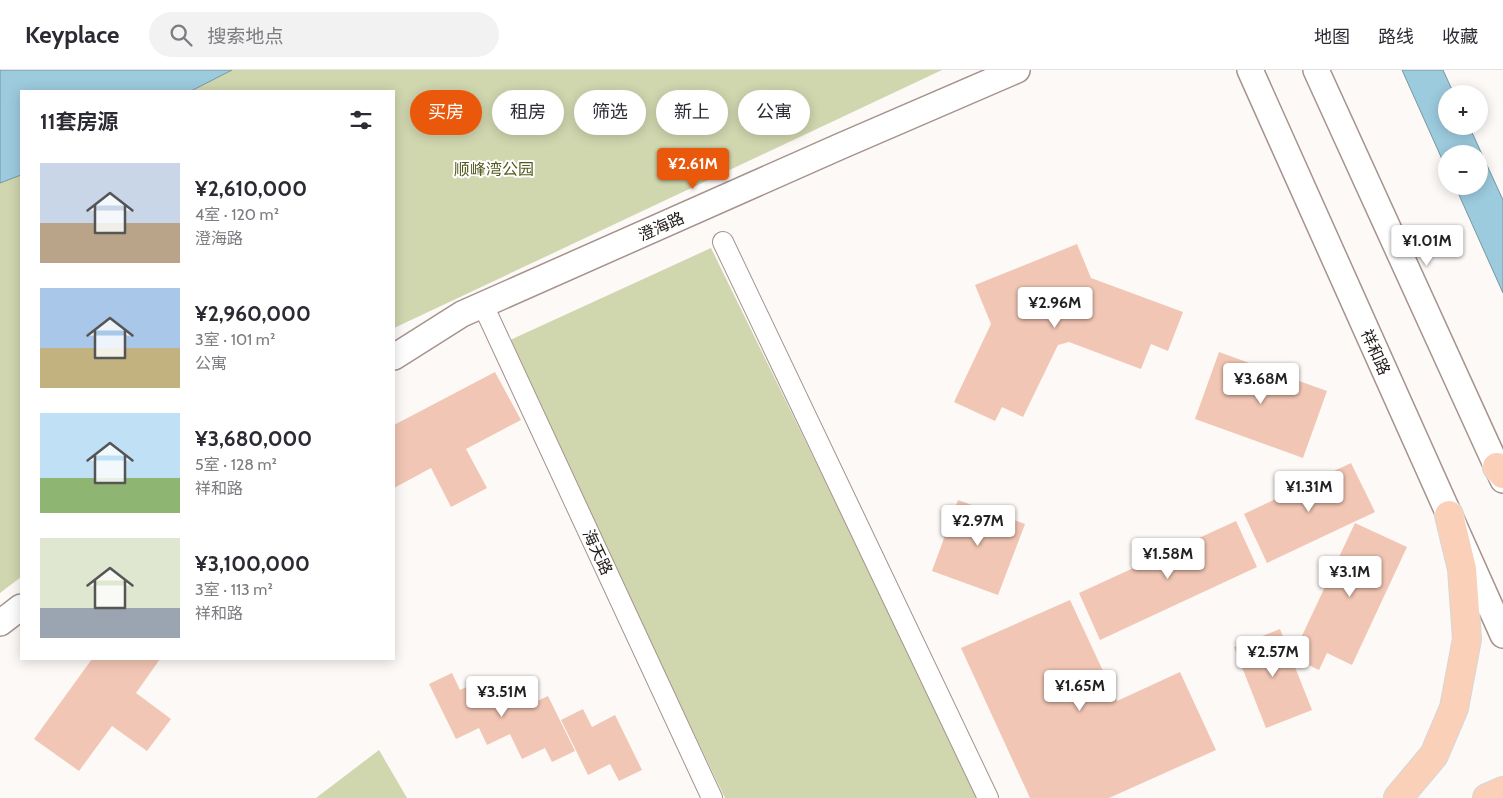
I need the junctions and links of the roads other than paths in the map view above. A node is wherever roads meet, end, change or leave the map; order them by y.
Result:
1 (1017, 70) edge
2 (1250, 70) edge
3 (1316, 70) edge
4 (724, 242) dead end
5 (483, 305) junction
6 (395, 356) edge
7 (1501, 474) edge
8 (1449, 515) junction
9 (20, 608) edge
10 (0, 623) edge
11 (1503, 635) edge
12 (1503, 791) edge
13 (712, 798) edge
14 (988, 798) edge
15 (1398, 798) edge
16 (1487, 798) edge

1 - 5 street, 澄海路
2 - 8 street, 祥和路
3 - 7 street
4 - 14 street
5 - 6 street, 澄海路
5 - 13 street, 海天路
8 - 11 street, 祥和路
8 - 15 main road
9 - 10 street
12 - 16 main road

